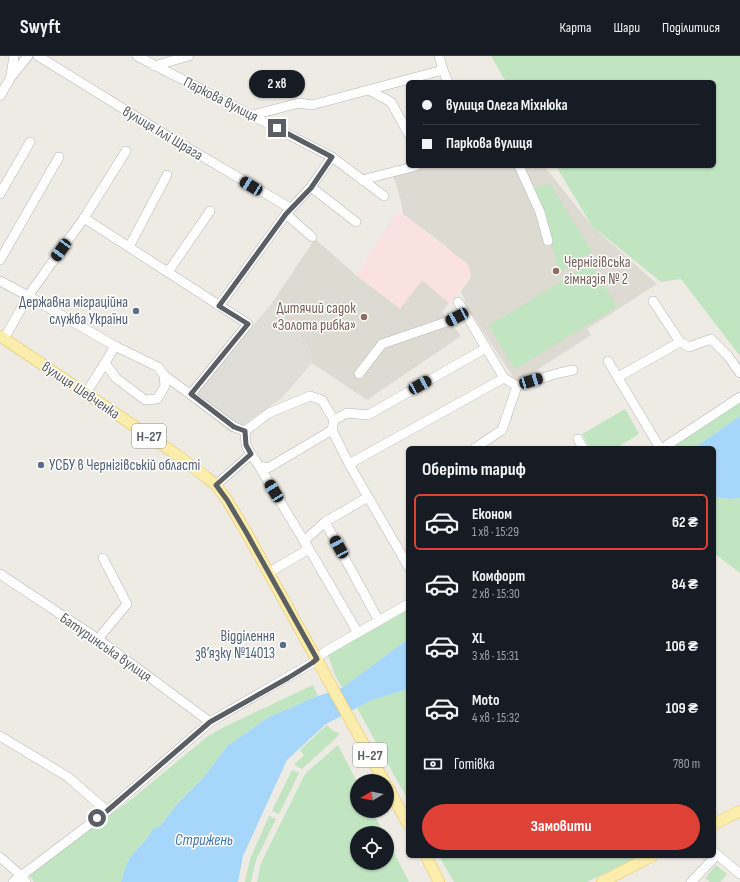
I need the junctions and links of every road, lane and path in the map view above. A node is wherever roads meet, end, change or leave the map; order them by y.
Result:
1 (14, 56) edge
2 (28, 56) edge
3 (38, 56) edge
4 (137, 56) edge
5 (189, 56) edge
6 (439, 56) edge
7 (154, 66) junction
8 (443, 70) junction
9 (11, 77) junction
10 (447, 80) edge
11 (369, 90) junction
12 (0, 96) edge
13 (253, 115) junction
14 (406, 130) edge
15 (30, 142) dead end
16 (126, 151) dead end
17 (59, 157) dead end
18 (332, 157) junction
19 (408, 168) edge
20 (520, 168) edge
21 (167, 175) dead end
22 (362, 180) junction
23 (311, 188) junction
24 (0, 194) edge
25 (384, 196) dead end
26 (210, 211) dead end
27 (288, 211) junction
28 (84, 218) junction
29 (356, 222) dead end
30 (312, 237) dead end
31 (548, 241) dead end
32 (129, 247) junction
33 (0, 260) edge
34 (168, 272) junction
35 (0, 281) edge
36 (28, 296) junction
37 (653, 301) dead end
38 (458, 302) dead end
39 (219, 306) junction
40 (465, 313) junction
41 (2, 337) edge
42 (680, 342) junction
43 (115, 346) junction
44 (486, 348) junction
45 (608, 360) dead end
46 (105, 363) junction
47 (573, 370) dead end
48 (740, 373) edge
49 (359, 374) dead end
50 (164, 375) junction
51 (618, 377) junction
52 (504, 378) junction
53 (517, 386) junction
54 (86, 394) junction
55 (191, 394) junction
56 (740, 397) edge
57 (334, 420) junction
58 (332, 430) junction
59 (245, 431) junction
60 (578, 439) dead end
61 (478, 446) edge
62 (582, 446) edge
63 (659, 446) edge
64 (666, 446) edge
65 (251, 454) junction
66 (349, 464) junction
67 (259, 466) junction
68 (216, 485) junction
69 (368, 497) junction
70 (325, 522) junction
71 (304, 541) junction
72 (309, 549) junction
73 (103, 558) dead end
74 (406, 563) edge
75 (268, 573) junction
76 (0, 574) edge
77 (406, 605) edge
78 (380, 621) junction
79 (358, 632) junction
80 (98, 639) junction
81 (317, 659) junction
82 (210, 722) junction
83 (0, 736) edge
84 (380, 774) edge
85 (394, 799) edge
86 (107, 811) junction
87 (740, 812) edge
88 (406, 820) edge
89 (716, 823) edge
90 (716, 853) edge
91 (0, 857) edge
92 (427, 858) edge
93 (648, 858) edge
94 (712, 858) edge
95 (740, 874) edge
96 (20, 880) edge
97 (439, 882) edge
98 (602, 882) edge
99 (691, 882) edge

1 - 9 street
2 - 9 street
3 - 27 street, вулиця Іллі Шрага
4 - 7 street, Паркова вулиця
5 - 7 street
6 - 8 street
7 - 13 street, Паркова вулиця
8 - 10 street
8 - 11 street
9 - 12 street
11 - 13 street
11 - 14 street
13 - 18 street, Паркова вулиця
15 - 24 street
16 - 28 street
17 - 33 street
18 - 22 street, Паркова вулиця
18 - 23 street
19 - 22 street
20 - 31 street
21 - 32 street
22 - 25 street, Паркова вулиця
23 - 27 street
23 - 29 street
26 - 34 street
27 - 30 street, вулиця Іллі Шрага
27 - 39 street
28 - 32 street
28 - 36 street
32 - 34 street
34 - 39 street
35 - 36 street
36 - 41 street
36 - 43 street
37 - 42 street
38 - 40 street
39 - 55 street
40 - 44 street
40 - 49 street
41 - 54 main road, вулиця Шевченка / Н-27
42 - 48 street
42 - 51 street
43 - 46 street
43 - 50 street
44 - 52 street
44 - 57 street
45 - 51 street
46 - 50 street
46 - 54 street
47 - 53 street
50 - 55 street
51 - 63 street
52 - 53 street
52 - 66 street
53 - 61 street
54 - 68 main road, вулиця Шевченка / Н-27
55 - 59 street
56 - 64 street
57 - 58 street
57 - 59 street
58 - 66 street
58 - 67 street
59 - 65 street
60 - 62 street
65 - 67 street
65 - 68 street
66 - 69 street
67 - 71 street
68 - 75 main road, вулиця Шевченка / Н-27
69 - 70 street
69 - 74 street
70 - 71 street
70 - 78 street
71 - 72 street
72 - 75 street
72 - 79 street
73 - 80 street
75 - 81 main road, вулиця Шевченка / Н-27
76 - 80 street, Батуринська вулиця
77 - 78 street
78 - 79 street
79 - 81 street
80 - 82 street, Батуринська вулиця
81 - 82 street
81 - 84 main road, вулиця Шевченка / Н-27
82 - 86 street
83 - 86 street
85 - 88 main road, Н-27
86 - 96 street
87 - 89 main road
90 - 95 street
91 - 96 street
92 - 97 main road
93 - 98 main road
94 - 99 street

